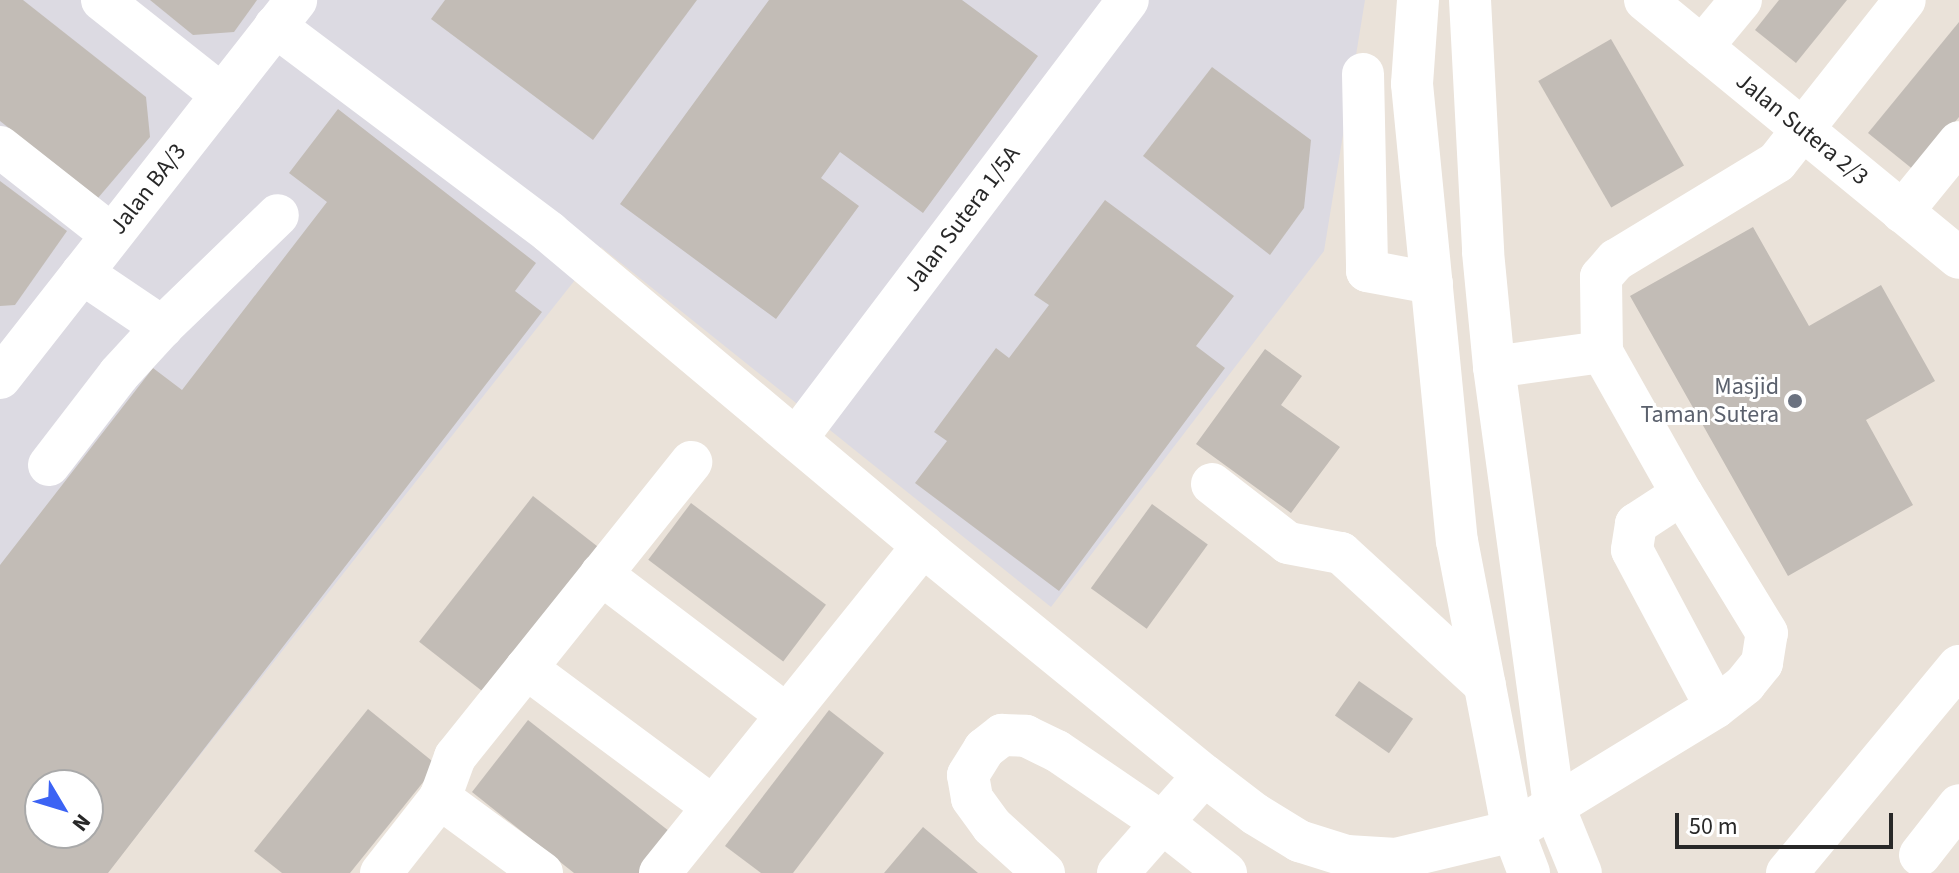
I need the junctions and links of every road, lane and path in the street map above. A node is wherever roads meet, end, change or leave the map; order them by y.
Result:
1 (102, 0) edge
2 (1128, 0) edge
3 (1470, 0) edge
4 (1645, 0) edge
5 (1741, 0) edge
6 (1905, 0) edge
7 (1411, 6) edge
8 (285, 13) edge
9 (1702, 47) junction
10 (1363, 74) dead end
11 (222, 95) junction
12 (1801, 128) junction
13 (1959, 142) edge
14 (0, 147) edge
15 (1902, 212) junction
16 (278, 215) dead end
17 (112, 235) junction
18 (1959, 258) edge
19 (82, 273) junction
20 (1432, 283) junction
21 (162, 327) junction
22 (1602, 352) junction
23 (1494, 367) junction
24 (1, 375) edge
25 (796, 439) junction
26 (691, 462) dead end
27 (49, 465) dead end
28 (1212, 484) dead end
29 (1682, 494) junction
30 (923, 546) junction
31 (601, 574) junction
32 (1959, 666) edge
33 (526, 668) junction
34 (1485, 685) junction
35 (1716, 707) junction
36 (787, 715) junction
37 (1204, 775) junction
38 (440, 798) junction
39 (1959, 805) edge
40 (713, 807) junction
41 (1554, 807) junction
42 (1164, 824) junction
43 (1513, 831) junction
44 (1920, 855) dead end
45 (381, 873) edge
46 (542, 873) edge
47 (660, 873) edge
48 (1044, 873) edge
49 (1118, 873) edge
50 (1226, 873) edge
51 (1529, 873) edge
52 (1581, 873) edge
53 (1787, 873) edge

1 - 11 street
2 - 25 street, Jalan Sutera 1/5A
3 - 23 street
4 - 9 street, Jalan Sutera 2/3
5 - 9 street
6 - 12 street
7 - 20 street
8 - 11 street, Jalan BA/3
8 - 25 street
9 - 12 street, Jalan Sutera 2/3
10 - 20 street
11 - 17 street, Jalan BA/3
12 - 15 street, Jalan Sutera 2/3
12 - 22 street
13 - 15 street
14 - 17 street
15 - 18 street, Jalan Sutera 2/3
16 - 21 street
17 - 19 street, Jalan BA/3
19 - 21 street
19 - 24 street, Jalan BA/3
20 - 34 street
21 - 27 street
22 - 23 street
22 - 29 street
23 - 41 street
25 - 30 street
26 - 31 street
28 - 34 street
29 - 35 street
29 - 35 street
30 - 36 street
30 - 37 street
31 - 33 street
31 - 36 street
32 - 53 street
33 - 38 street
33 - 40 street
34 - 43 street
35 - 41 street
36 - 40 street
37 - 42 street
37 - 43 street
38 - 45 street
38 - 46 street
39 - 44 street
40 - 47 street
41 - 43 street
41 - 52 street
42 - 48 street
42 - 49 street
42 - 50 street
43 - 51 street

